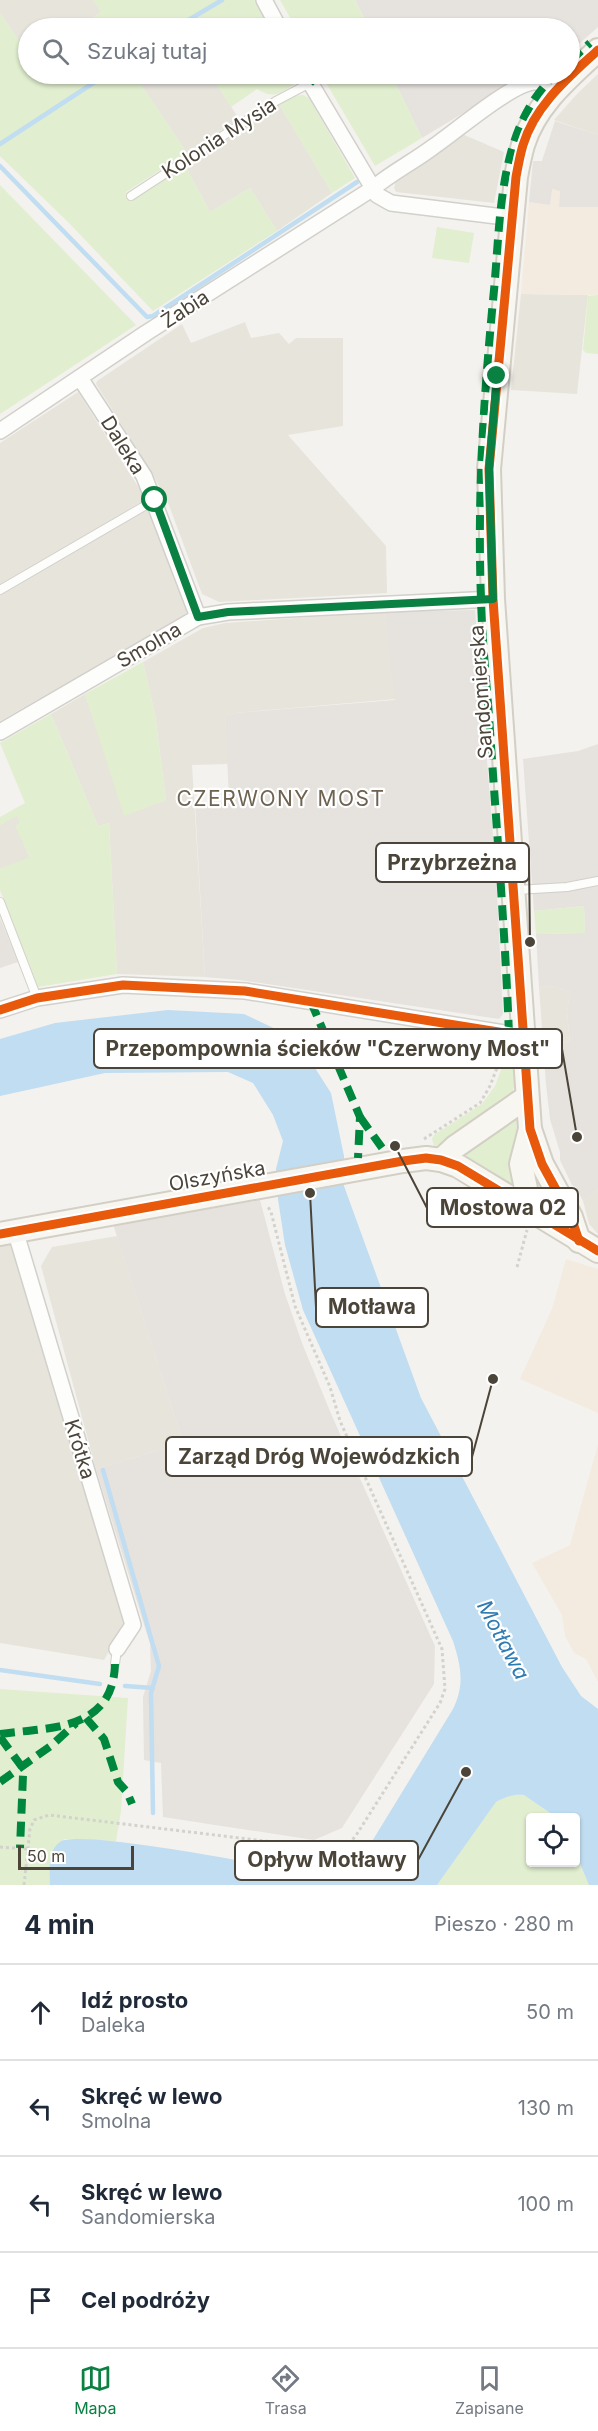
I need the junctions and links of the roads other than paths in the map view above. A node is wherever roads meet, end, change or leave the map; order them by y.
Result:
1 (264, 0) edge
2 (274, 18) edge
3 (598, 50) edge
4 (580, 67) edge
5 (299, 84) edge
6 (311, 84) edge
7 (526, 84) edge
8 (541, 84) edge
9 (561, 84) edge
10 (556, 89) junction
11 (372, 189) junction
12 (131, 196) dead end
13 (512, 218) junction
14 (80, 378) junction
15 (0, 431) edge
16 (155, 500) junction
17 (0, 590) edge
18 (493, 599) junction
19 (198, 617) junction
20 (0, 732) edge
21 (598, 881) edge
22 (513, 891) junction
23 (0, 902) edge
24 (37, 998) junction
25 (0, 1010) edge
26 (516, 1036) junction
27 (527, 1097) junction
28 (530, 1129) junction
29 (441, 1160) junction
30 (530, 1216) junction
31 (7, 1232) edge
32 (589, 1246) edge
33 (117, 1648) joint
34 (115, 1664) dead end

1 - 2 street
3 - 4 street, Sandomierska
5 - 12 lane, Kolonia Mysia
6 - 11 street, Kolonia Mysia
7 - 11 street, Żabia
8 - 10 street, Żabia
9 - 10 street, Sandomierska
10 - 13 street, Sandomierska
11 - 13 street
11 - 14 street, Żabia
13 - 18 street, Sandomierska
14 - 15 street, Żabia
14 - 16 street, Daleka
16 - 17 lane
16 - 19 street, Daleka
18 - 19 street, Smolna
18 - 22 street, Sandomierska
19 - 20 street, Smolna
21 - 22 lane
22 - 26 street, Sandomierska
23 - 24 lane
24 - 25 street
24 - 26 street
26 - 27 street, Sandomierska
27 - 28 street, Sandomierska
27 - 29 street
28 - 30 street, Sandomierska
28 - 32 street, Sandomierska
29 - 30 street
29 - 31 street, Olszyńska
30 - 32 street
31 - 33 street, Krótka
33 - 34 lane, Krótka

